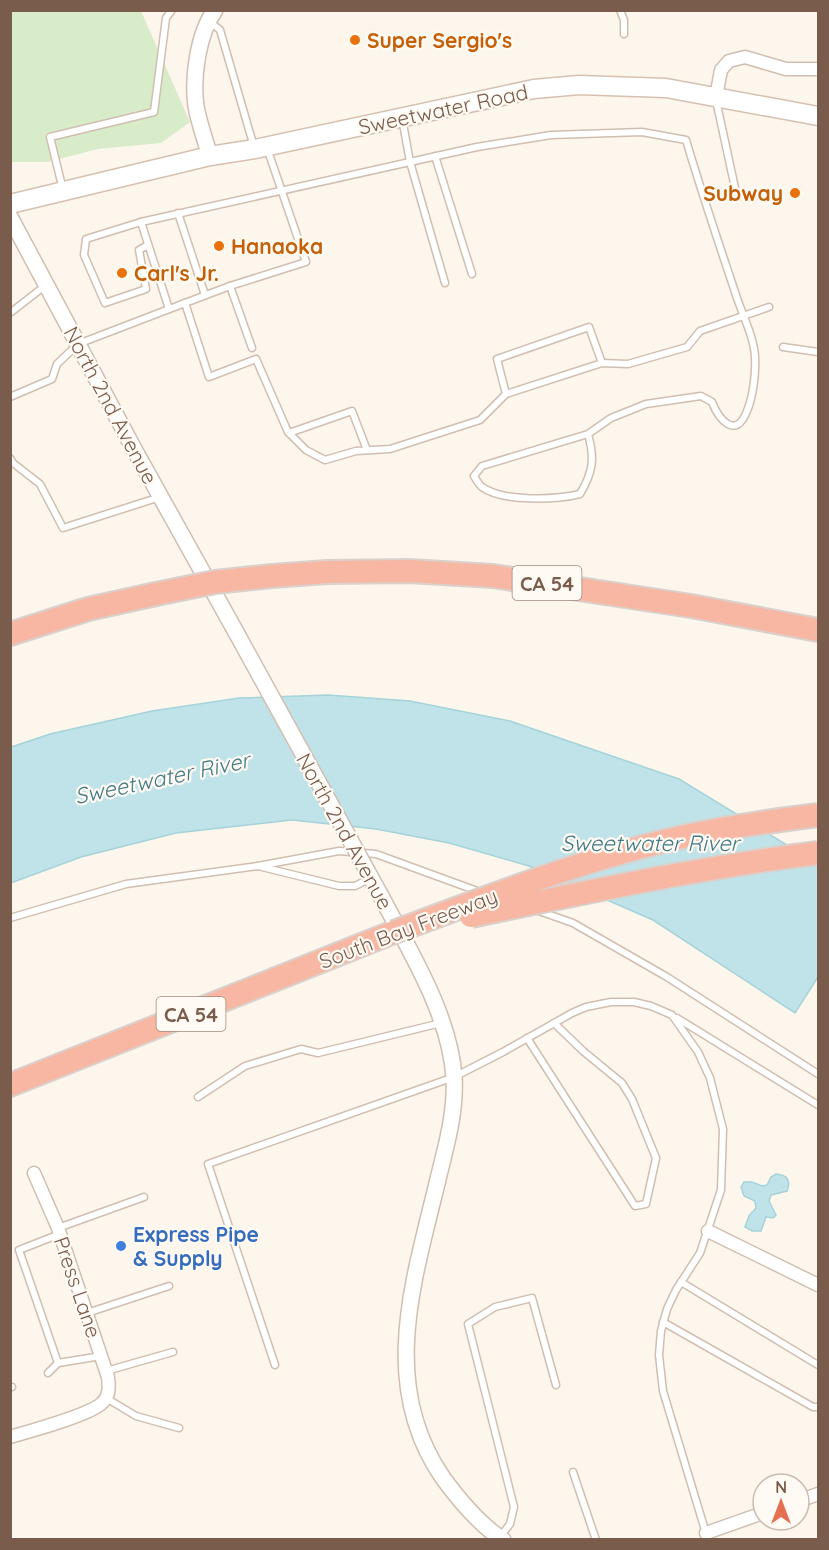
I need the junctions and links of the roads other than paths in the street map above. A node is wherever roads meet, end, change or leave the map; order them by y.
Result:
1 (172, 10) edge
2 (620, 10) edge
3 (213, 14) edge
4 (624, 34) dead end
5 (819, 69) edge
6 (716, 97) junction
7 (819, 116) edge
8 (402, 117) junction
9 (261, 148) junction
10 (210, 156) junction
11 (435, 156) junction
12 (410, 162) junction
13 (735, 188) dead end
14 (281, 190) junction
15 (68, 191) junction
16 (10, 204) edge
17 (178, 213) junction
18 (10, 217) edge
19 (141, 222) junction
20 (148, 245) junction
21 (472, 274) dead end
22 (445, 283) dead end
23 (46, 284) junction
24 (230, 286) junction
25 (205, 296) junction
26 (185, 303) junction
27 (769, 307) dead end
28 (169, 309) junction
29 (10, 313) edge
30 (743, 316) junction
31 (78, 344) junction
32 (783, 347) dead end
33 (252, 348) dead end
34 (819, 352) edge
35 (602, 363) junction
36 (506, 394) junction
37 (10, 397) edge
38 (289, 433) junction
39 (588, 434) junction
40 (367, 450) junction
41 (10, 458) edge
42 (160, 497) junction
43 (819, 630) edge
44 (10, 634) edge
45 (819, 815) edge
46 (819, 852) edge
47 (258, 866) junction
48 (371, 878) junction
49 (10, 918) edge
50 (394, 932) junction
51 (672, 1015) junction
52 (442, 1022) junction
53 (554, 1023) junction
54 (527, 1038) junction
55 (819, 1074) edge
56 (454, 1077) junction
57 (10, 1085) edge
58 (198, 1097) dead end
59 (819, 1105) edge
60 (34, 1173) dead end
61 (144, 1197) dead end
62 (59, 1231) junction
63 (708, 1231) junction
64 (19, 1250) junction
65 (10, 1253) edge
66 (681, 1282) junction
67 (819, 1285) edge
68 (170, 1286) dead end
69 (87, 1313) junction
70 (663, 1322) junction
71 (173, 1352) dead end
72 (101, 1356) junction
73 (58, 1363) junction
74 (275, 1365) dead end
75 (819, 1365) edge
76 (106, 1371) junction
77 (48, 1373) dead end
78 (556, 1385) dead end
79 (105, 1400) junction
80 (819, 1407) edge
81 (179, 1428) dead end
82 (10, 1437) edge
83 (573, 1472) dead end
84 (751, 1518) edge
85 (707, 1536) edge
86 (498, 1538) edge
87 (596, 1539) edge

1 - 15 lane
2 - 4 lane
3 - 9 lane
3 - 10 street
5 - 6 street
6 - 7 main road, Sweetwater Road
6 - 8 main road, Sweetwater Road
6 - 13 lane
8 - 9 main road, Sweetwater Road
8 - 12 lane
9 - 10 main road, Sweetwater Road
9 - 14 lane
10 - 15 main road, Sweetwater Road
11 - 12 lane
11 - 21 lane
11 - 30 lane
12 - 14 lane
12 - 22 lane
14 - 17 lane
14 - 24 lane
15 - 16 main road, Sweetwater Road
17 - 19 lane
17 - 25 lane
18 - 23 street, North 2nd Avenue
19 - 20 lane
19 - 20 lane
20 - 28 lane
23 - 29 lane
23 - 31 street, North 2nd Avenue
24 - 25 lane
24 - 33 lane
25 - 26 lane
26 - 28 lane
26 - 38 lane
27 - 30 lane
28 - 31 lane
30 - 35 lane
30 - 39 lane
31 - 37 lane
31 - 42 street, North 2nd Avenue
32 - 34 lane
35 - 36 lane
35 - 36 lane
36 - 40 lane
38 - 40 lane
38 - 40 lane
39 - 39 lane
41 - 42 lane
42 - 48 street, North 2nd Avenue, bridge
43 - 44 highway, CA 54, bridge
45 - 50 highway, South Bay Freeway / CA 54, bridge
46 - 50 highway, bridge
47 - 48 lane
47 - 49 lane
47 - 55 lane
48 - 52 street, North 2nd Avenue, bridge
50 - 57 highway, South Bay Freeway / CA 54
51 - 53 lane
51 - 59 lane
51 - 63 lane
52 - 56 street, North 2nd Avenue
52 - 58 lane
53 - 54 lane
53 - 54 lane
54 - 56 lane
56 - 74 lane
56 - 86 street, North 2nd Avenue
60 - 62 street, Press Lane
61 - 62 lane
62 - 64 lane
62 - 69 street, Press Lane
63 - 66 lane
63 - 67 street
64 - 65 lane
64 - 73 lane
66 - 70 lane
66 - 75 lane
68 - 69 lane
69 - 72 street, Press Lane
70 - 80 lane
70 - 85 lane
71 - 76 lane
72 - 73 lane
72 - 76 street, Press Lane
73 - 77 lane
76 - 79 street, Press Lane
78 - 86 lane
79 - 81 lane
79 - 82 street
83 - 87 lane
84 - 85 street

